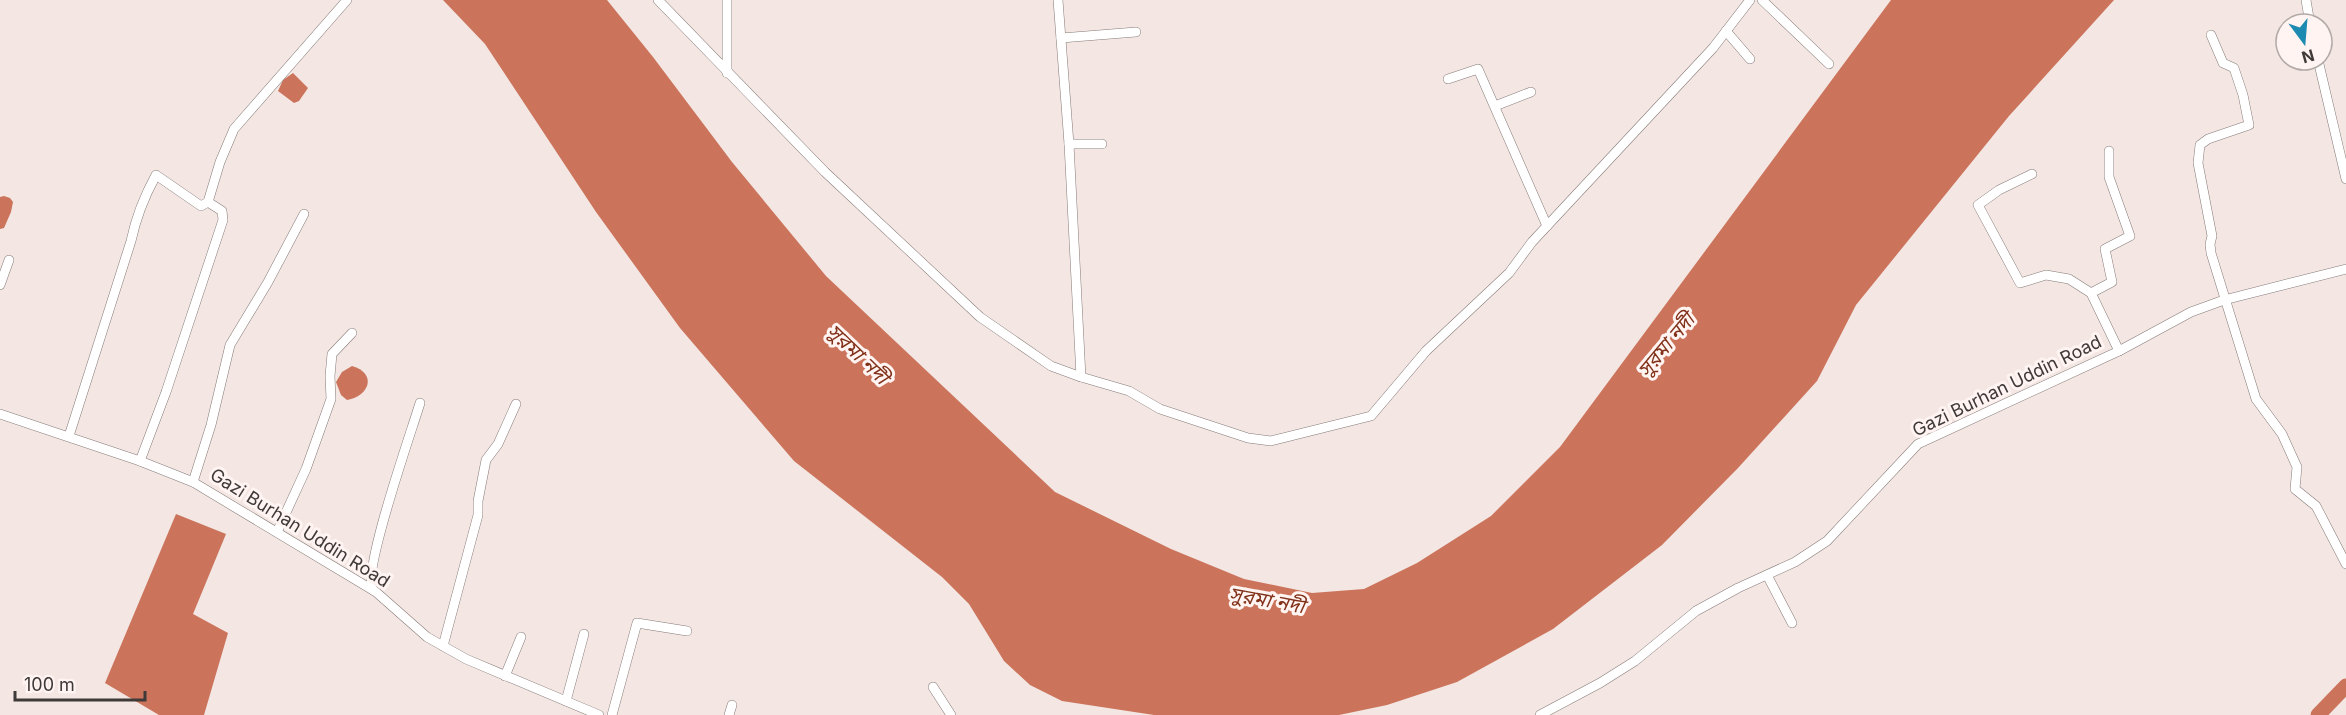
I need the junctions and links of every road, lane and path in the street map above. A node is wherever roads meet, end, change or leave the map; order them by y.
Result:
1 (347, 0) edge
2 (658, 0) edge
3 (727, 0) edge
4 (1058, 0) edge
5 (1750, 0) edge
6 (1762, 0) edge
7 (1726, 31) junction
8 (1136, 32) dead end
9 (2211, 35) dead end
10 (1061, 38) junction
11 (1750, 59) dead end
12 (1829, 64) dead end
13 (2321, 72) edge
14 (727, 73) junction
15 (1448, 79) dead end
16 (1531, 92) dead end
17 (1495, 106) junction
18 (1069, 144) junction
19 (1102, 144) dead end
20 (2109, 151) dead end
21 (2032, 174) dead end
22 (2346, 179) edge
23 (208, 202) junction
24 (304, 214) dead end
25 (1547, 226) junction
26 (9, 260) dead end
27 (2346, 269) edge
28 (0, 285) edge
29 (2091, 293) junction
30 (2224, 300) junction
31 (352, 333) dead end
32 (2119, 351) junction
33 (1081, 377) junction
34 (420, 403) dead end
35 (516, 404) dead end
36 (0, 414) edge
37 (69, 436) junction
38 (140, 461) junction
39 (192, 482) junction
40 (277, 532) junction
41 (2346, 564) edge
42 (1767, 575) junction
43 (373, 590) junction
44 (1792, 623) dead end
45 (687, 631) dead end
46 (584, 634) dead end
47 (521, 637) dead end
48 (443, 646) junction
49 (506, 676) junction
50 (933, 687) dead end
51 (566, 701) junction
52 (732, 705) dead end
53 (599, 715) edge
54 (612, 715) edge
55 (729, 715) edge
56 (951, 715) edge
57 (1540, 715) edge

1 - 23 street
2 - 14 street
3 - 14 street
4 - 10 street
5 - 7 street
6 - 12 street
7 - 11 street
7 - 25 street
8 - 10 street
9 - 30 street
10 - 18 street
13 - 22 street
14 - 33 street
15 - 17 street
16 - 17 street
17 - 25 street
18 - 19 street
18 - 33 street
20 - 29 street
21 - 29 street
23 - 37 street
23 - 38 street
24 - 39 street
25 - 33 street
26 - 28 street
27 - 30 street, Gazi Burhan Uddin Road
29 - 32 street
30 - 32 street, Gazi Burhan Uddin Road
30 - 41 street
31 - 40 street
32 - 42 street, Gazi Burhan Uddin Road
34 - 43 street
35 - 48 street
36 - 37 street, Gazi Burhan Uddin Road
37 - 38 street, Gazi Burhan Uddin Road
38 - 39 street, Gazi Burhan Uddin Road
39 - 40 street, Gazi Burhan Uddin Road
40 - 43 street, Gazi Burhan Uddin Road
42 - 44 street
42 - 57 street, Gazi Burhan Uddin Road
43 - 48 street, Gazi Burhan Uddin Road
45 - 54 street
46 - 51 street
47 - 49 street
48 - 49 street, Gazi Burhan Uddin Road
49 - 51 street, Gazi Burhan Uddin Road
50 - 56 street
51 - 53 street, Gazi Burhan Uddin Road
52 - 55 street

